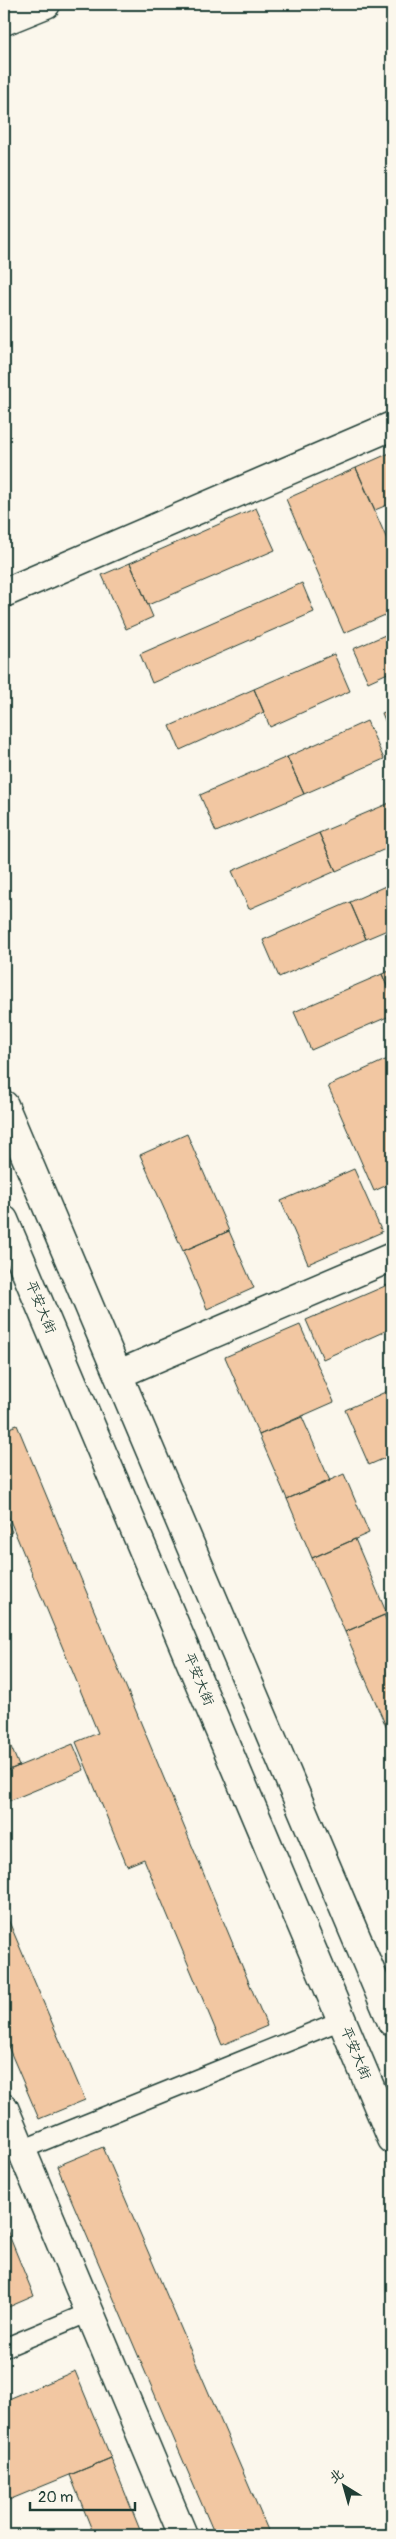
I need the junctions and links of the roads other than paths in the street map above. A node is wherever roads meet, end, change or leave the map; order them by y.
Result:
1 (46, 4) edge
2 (4, 21) edge
3 (392, 426) edge
4 (4, 593) edge
5 (4, 1105) edge
6 (4, 1223) edge
7 (392, 1257) edge
8 (119, 1374) junction
9 (390, 2013) edge
10 (342, 2020) junction
11 (4, 2108) edge
12 (392, 2139) edge
13 (21, 2150) junction
14 (90, 2312) junction
15 (4, 2348) edge
16 (183, 2535) edge

1 - 2 main road
3 - 4 main road
5 - 8 main road
6 - 10 main road, 平安大街
7 - 8 main road
8 - 9 main road
10 - 12 main road, 平安大街
10 - 13 lane
11 - 13 main road
13 - 14 main road
14 - 15 lane
14 - 16 main road

